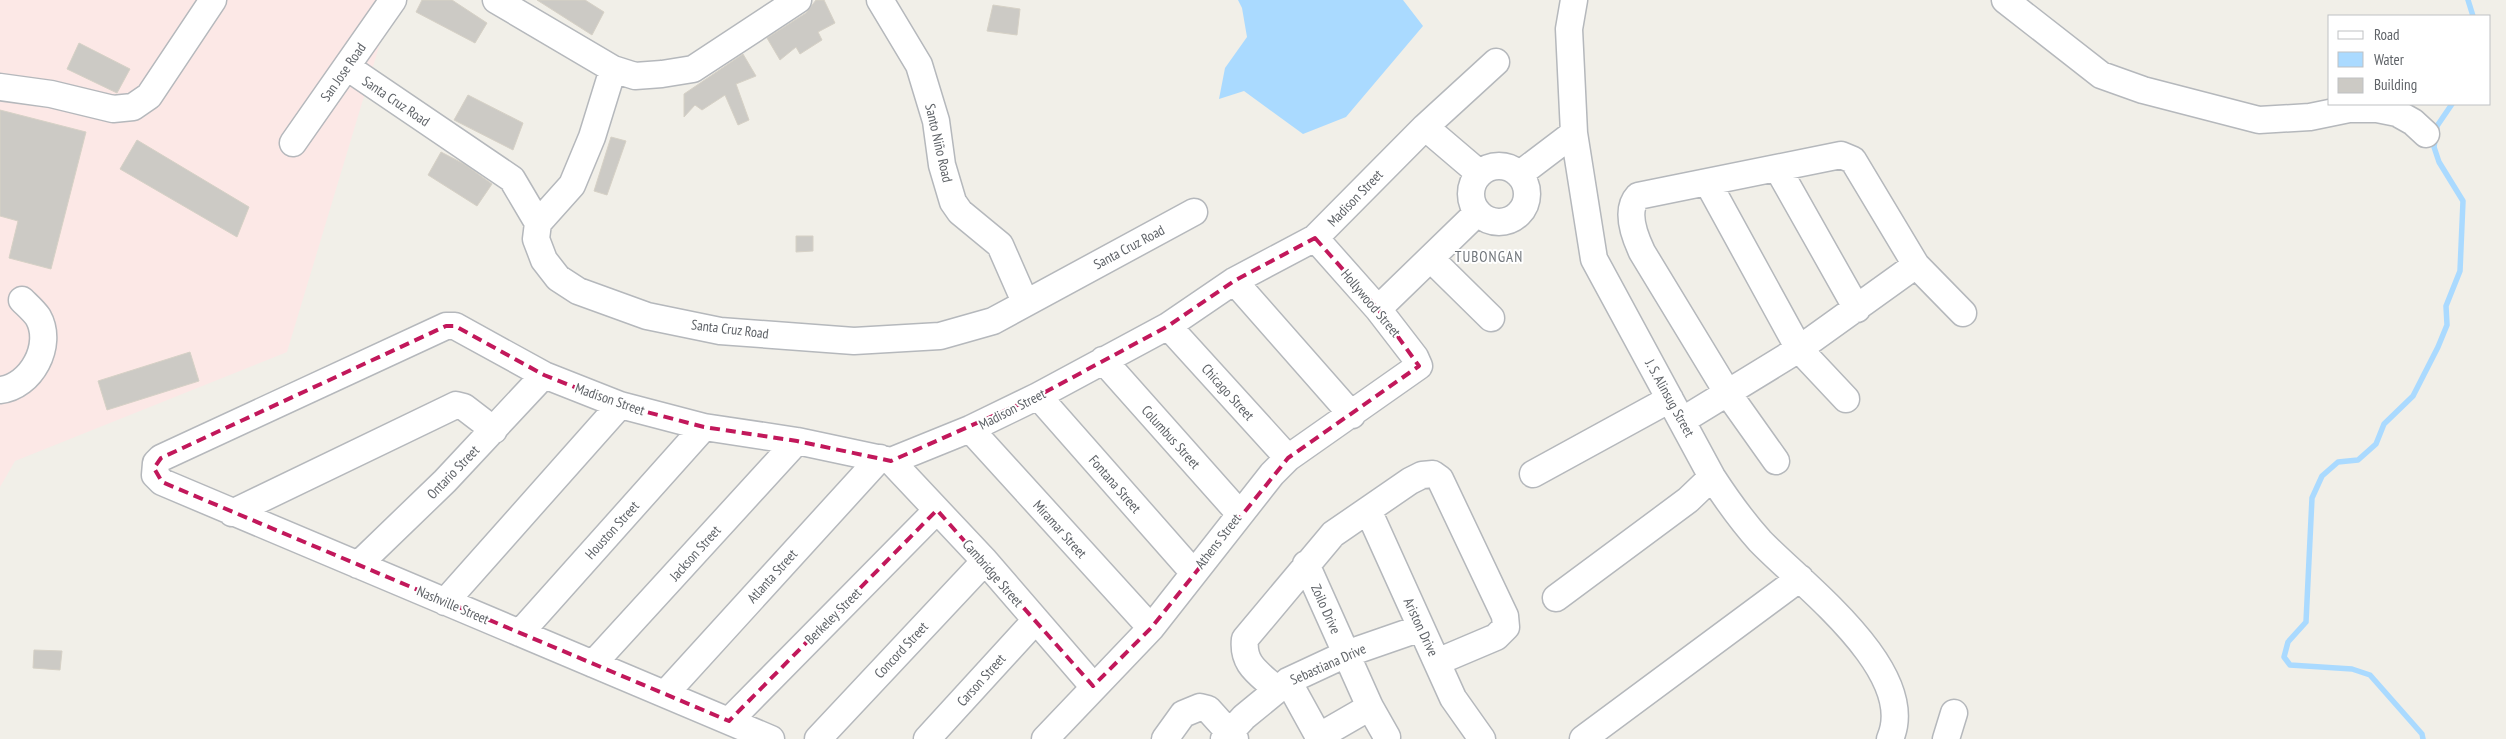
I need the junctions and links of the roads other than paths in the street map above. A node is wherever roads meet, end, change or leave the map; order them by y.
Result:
1 (213, 0) edge
2 (393, 0) edge
3 (496, 0) edge
4 (798, 0) edge
5 (880, 0) edge
6 (1574, 0) edge
7 (2005, 0) edge
8 (1496, 62) dead end
9 (347, 68) junction
10 (613, 69) junction
11 (0, 86) edge
12 (1425, 128) junction
13 (1574, 133) junction
14 (2426, 134) dead end
15 (293, 143) dead end
16 (1778, 170) junction
17 (1479, 173) junction
18 (1520, 174) junction
19 (1708, 183) junction
20 (1194, 212) dead end
21 (1477, 213) junction
22 (538, 223) junction
23 (1316, 238) junction
24 (1431, 259) junction
25 (1916, 266) junction
26 (1234, 281) junction
27 (22, 300) dead end
28 (1025, 302) junction
29 (1378, 309) junction
30 (1857, 309) junction
31 (1962, 313) dead end
32 (1491, 318) dead end
33 (1168, 326) junction
34 (1799, 349) junction
35 (1103, 360) junction
36 (1416, 370) joint
37 (544, 375) junction
38 (0, 390) edge
39 (1727, 392) junction
40 (1038, 396) junction
41 (1846, 399) dead end
42 (620, 405) junction
43 (1677, 410) junction
44 (1352, 415) junction
45 (704, 427) junction
46 (970, 429) junction
47 (494, 430) junction
48 (798, 441) junction
49 (161, 458) joint
50 (1288, 458) junction
51 (885, 460) junction
52 (1776, 461) dead end
53 (1534, 474) dead end
54 (1712, 477) junction
55 (937, 510) junction
56 (1368, 510) junction
57 (232, 513) junction
58 (1239, 513) junction
59 (985, 561) junction
60 (1306, 564) junction
61 (358, 565) junction
62 (1193, 572) junction
63 (1800, 578) junction
64 (1556, 598) dead end
65 (445, 602) junction
66 (1035, 621) junction
67 (1151, 628) junction
68 (1421, 628) junction
69 (520, 633) junction
70 (1346, 654) junction
71 (1437, 662) junction
72 (593, 664) junction
73 (1093, 686) junction
74 (1283, 686) junction
75 (665, 694) junction
76 (1370, 707) junction
77 (1954, 713) dead end
78 (729, 721) junction
79 (1230, 737) edge
80 (1387, 737) dead end
81 (1319, 738) edge
82 (771, 739) edge
83 (818, 739) edge
84 (927, 739) edge
85 (1045, 739) edge
86 (1165, 739) edge
87 (1482, 739) edge
88 (1583, 739) edge
89 (1890, 739) edge
90 (1946, 739) edge

1 - 11 street
2 - 9 street, San Jose Road
3 - 10 street
4 - 10 street
5 - 28 street, Santo Niño Road
6 - 13 street, J. S. Alinsug Street
7 - 14 street
8 - 12 street, Madison Street
9 - 15 street, San Jose Road
9 - 22 street, Santa Cruz Road
10 - 22 street
12 - 17 street
12 - 23 street, Madison Street
13 - 18 street
13 - 43 street, J. S. Alinsug Street
16 - 19 street
16 - 25 street
16 - 30 street
17 - 18 street
17 - 21 street
18 - 21 street
19 - 34 street
19 - 39 street
20 - 28 street, Santa Cruz Road
21 - 24 street
22 - 28 street, Santa Cruz Road
23 - 26 street, Madison Street
23 - 29 street, Hollywood Street
24 - 29 street
24 - 32 street
25 - 30 street
25 - 31 street
26 - 33 street, Madison Street
26 - 44 street
27 - 38 street
29 - 36 street, Hollywood Street
30 - 34 street
33 - 35 street, Madison Street
33 - 50 street, Chicago Street
34 - 39 street
34 - 41 street
35 - 40 street, Madison Street
35 - 58 street, Columbus Street
36 - 44 street, Athens Street
37 - 42 street, Madison Street
37 - 47 street, Ontario Street
37 - 49 street, Madison Street
39 - 43 street
39 - 52 street
40 - 46 street, Madison Street
40 - 62 street, Fontana Street
42 - 45 street, Madison Street
42 - 65 street
43 - 53 street
43 - 54 street, J. S. Alinsug Street
44 - 50 street, Athens Street
45 - 48 street, Madison Street
45 - 69 street, Houston Street
46 - 51 street, Madison Street
46 - 67 street, Miramar Street
47 - 57 street
47 - 61 street, Ontario Street
48 - 51 street, Madison Street
48 - 72 street, Jackson Street
49 - 57 street, Nashville Street
50 - 58 street, Athens Street
51 - 55 street, Cambridge Street
51 - 75 street, Atlanta Street
54 - 63 street, J. S. Alinsug Street
54 - 64 street
55 - 59 street, Cambridge Street
55 - 78 street, Berkeley Street
56 - 60 street
56 - 68 street, Ariston Drive
56 - 71 street
57 - 61 street, Nashville Street
58 - 62 street, Athens Street
59 - 66 street, Cambridge Street
59 - 83 street, Concord Street
60 - 70 street, Zoilo Drive
60 - 74 street
61 - 65 street, Nashville Street
62 - 67 street, Athens Street
63 - 88 street
63 - 89 street, J. S. Alinsug Street
65 - 69 street, Nashville Street
66 - 73 street, Cambridge Street
66 - 84 street, Carson Street
67 - 73 street, Athens Street
68 - 70 street, Sebastiana Drive
68 - 71 street, Ariston Drive
69 - 72 street, Nashville Street
70 - 74 street, Sebastiana Drive
70 - 76 street, Zoilo Drive
71 - 87 street, Ariston Drive
72 - 75 street, Nashville Street
73 - 85 street, Athens Street
74 - 79 street, Sebastiana Drive
74 - 81 street
75 - 78 street, Nashville Street
76 - 80 street, Zoilo Drive
76 - 81 street
77 - 90 street
78 - 82 street, Nashville Street
79 - 86 street

